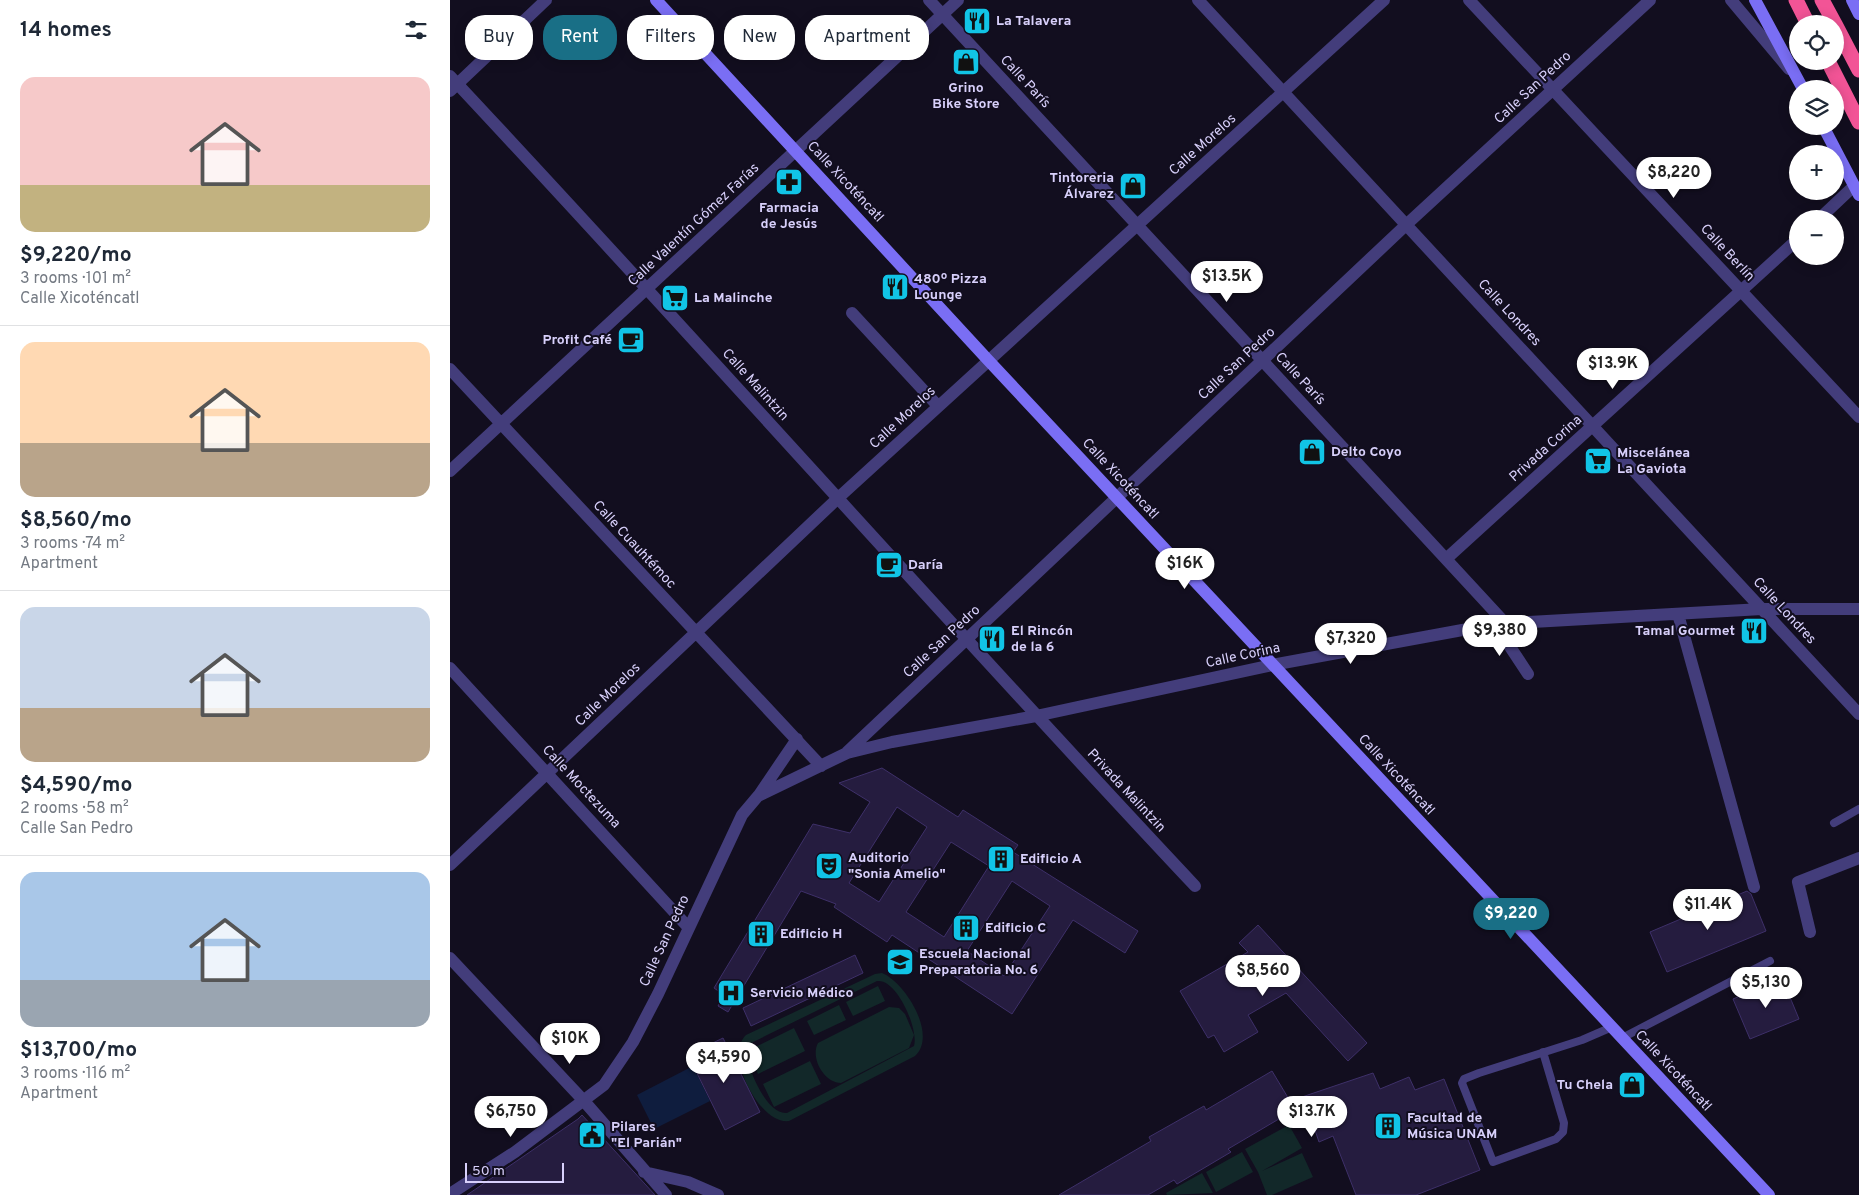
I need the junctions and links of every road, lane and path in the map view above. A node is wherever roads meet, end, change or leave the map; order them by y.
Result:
1 (546, 0) edge
2 (656, 0) edge
3 (929, 0) edge
4 (958, 0) edge
5 (1198, 0) edge
6 (1384, 0) edge
7 (1469, 0) edge
8 (1650, 0) edge
9 (1731, 0) edge
10 (1755, 0) edge
11 (1796, 0) edge
12 (1822, 0) edge
13 (1852, 0) edge
14 (942, 14) junction
15 (1859, 14) edge
16 (1804, 15) edge
17 (1830, 15) edge
18 (1844, 41) edge
19 (1833, 70) edge
20 (1859, 70) edge
21 (1797, 80) edge
22 (1798, 80) edge
23 (452, 84) edge
24 (1553, 91) junction
25 (1284, 93) junction
26 (1859, 122) edge
27 (1828, 135) edge
28 (796, 151) junction
29 (1857, 191) edge
30 (1831, 210) edge
31 (1136, 224) junction
32 (1407, 224) junction
33 (1789, 247) edge
34 (648, 288) junction
35 (1742, 291) junction
36 (852, 313) dead end
37 (988, 360) junction
38 (1263, 361) junction
39 (450, 370) edge
40 (938, 406) junction
41 (1859, 417) edge
42 (501, 424) junction
43 (1593, 427) junction
44 (450, 471) edge
45 (1117, 497) junction
46 (837, 499) junction
47 (1446, 559) junction
48 (1762, 609) junction
49 (1859, 609) edge
50 (1678, 614) junction
51 (1500, 624) junction
52 (694, 632) junction
53 (967, 640) junction
54 (1272, 665) junction
55 (450, 668) edge
56 (1528, 674) dead end
57 (1859, 714) edge
58 (1036, 716) junction
59 (797, 740) junction
60 (847, 753) junction
61 (821, 766) junction
62 (548, 774) junction
63 (758, 796) junction
64 (1859, 810) edge
65 (1834, 823) dead end
66 (1859, 858) edge
67 (450, 865) edge
68 (1196, 886) dead end
69 (1754, 887) dead end
70 (688, 927) junction
71 (1810, 932) dead end
72 (450, 958) edge
73 (1770, 962) dead end
74 (1612, 1027) junction
75 (1622, 1038) junction
76 (1543, 1052) junction
77 (584, 1101) junction
78 (644, 1172) junction
79 (450, 1194) edge
80 (666, 1195) edge
81 (718, 1195) edge
82 (1769, 1195) edge

1 - 23 street
2 - 28 street, Calle Xicoténcatl
3 - 14 street, Calle París
4 - 14 street, Calle Valentín Gómez Farías
5 - 25 street, Calle Londres
6 - 25 street, Calle Morelos
7 - 24 street, Calle Berlín
8 - 24 street, Calle San Pedro
9 - 21 street
10 - 22 street
11 - 16 highway
12 - 17 highway
13 - 15 street
14 - 28 street, Calle Valentín Gómez Farías
14 - 31 street, Calle París
18 - 20 highway
19 - 26 highway
23 - 34 street, Calle Malintzin
24 - 32 street, Calle San Pedro
24 - 35 street, Calle Berlín
25 - 31 street, Calle Morelos
25 - 32 street, Calle Londres
27 - 29 street
28 - 34 street, Calle Valentín Gómez Farías
28 - 37 street, Calle Xicoténcatl
29 - 30 street
31 - 37 street, Calle Morelos
31 - 38 street, Calle París
32 - 38 street, Calle San Pedro
32 - 43 street, Calle Londres
33 - 35 street, Privada Corina
34 - 42 street, Calle Valentín Gómez Farías
34 - 46 street, Calle Malintzin
35 - 41 street, Calle Berlín
35 - 43 street, Privada Corina
36 - 40 street
37 - 40 street, Calle Morelos
37 - 45 street, Calle Xicoténcatl
38 - 45 street, Calle San Pedro
38 - 47 street, Calle París
39 - 42 street, Calle Cuauhtémoc
40 - 46 street, Calle Morelos
42 - 44 street, Calle Valentín Gómez Farías
42 - 52 street, Calle Cuauhtémoc
43 - 47 street, Privada Corina
43 - 48 street, Calle Londres
45 - 53 street, Calle San Pedro
45 - 54 street, Calle Xicoténcatl
46 - 52 street, Calle Morelos
46 - 53 street, Calle Malintzin
47 - 51 street, Calle París
48 - 49 street, Calle Corina
48 - 50 street, Calle Corina
48 - 57 street, Calle Londres
50 - 51 street, Calle Corina
50 - 69 street
51 - 54 street, Calle Corina
51 - 56 street, Calle París
52 - 59 street, Calle Cuauhtémoc
52 - 62 street, Calle Morelos
53 - 58 street, Calle Malintzin
53 - 60 street, Calle San Pedro
54 - 58 street, Calle Corina
54 - 74 street, Calle Xicoténcatl
55 - 62 street, Calle Moctezuma
58 - 60 street, Calle Corina
58 - 68 street, Privada Malintzin
59 - 61 street, Calle Cuauhtémoc
59 - 63 street
60 - 61 street, Calle Corina
61 - 63 street, Calle San Pedro
62 - 67 street, Calle Morelos
62 - 70 street, Calle Moctezuma
63 - 70 street, Calle San Pedro
64 - 65 lane
66 - 71 street
70 - 77 street, Calle San Pedro
72 - 77 street
73 - 75 lane
74 - 75 street, Calle Xicoténcatl
74 - 76 lane
75 - 82 street, Calle Xicoténcatl
76 - 76 lane
77 - 78 street
77 - 79 street, Calle San Pedro
78 - 80 street
78 - 81 street

